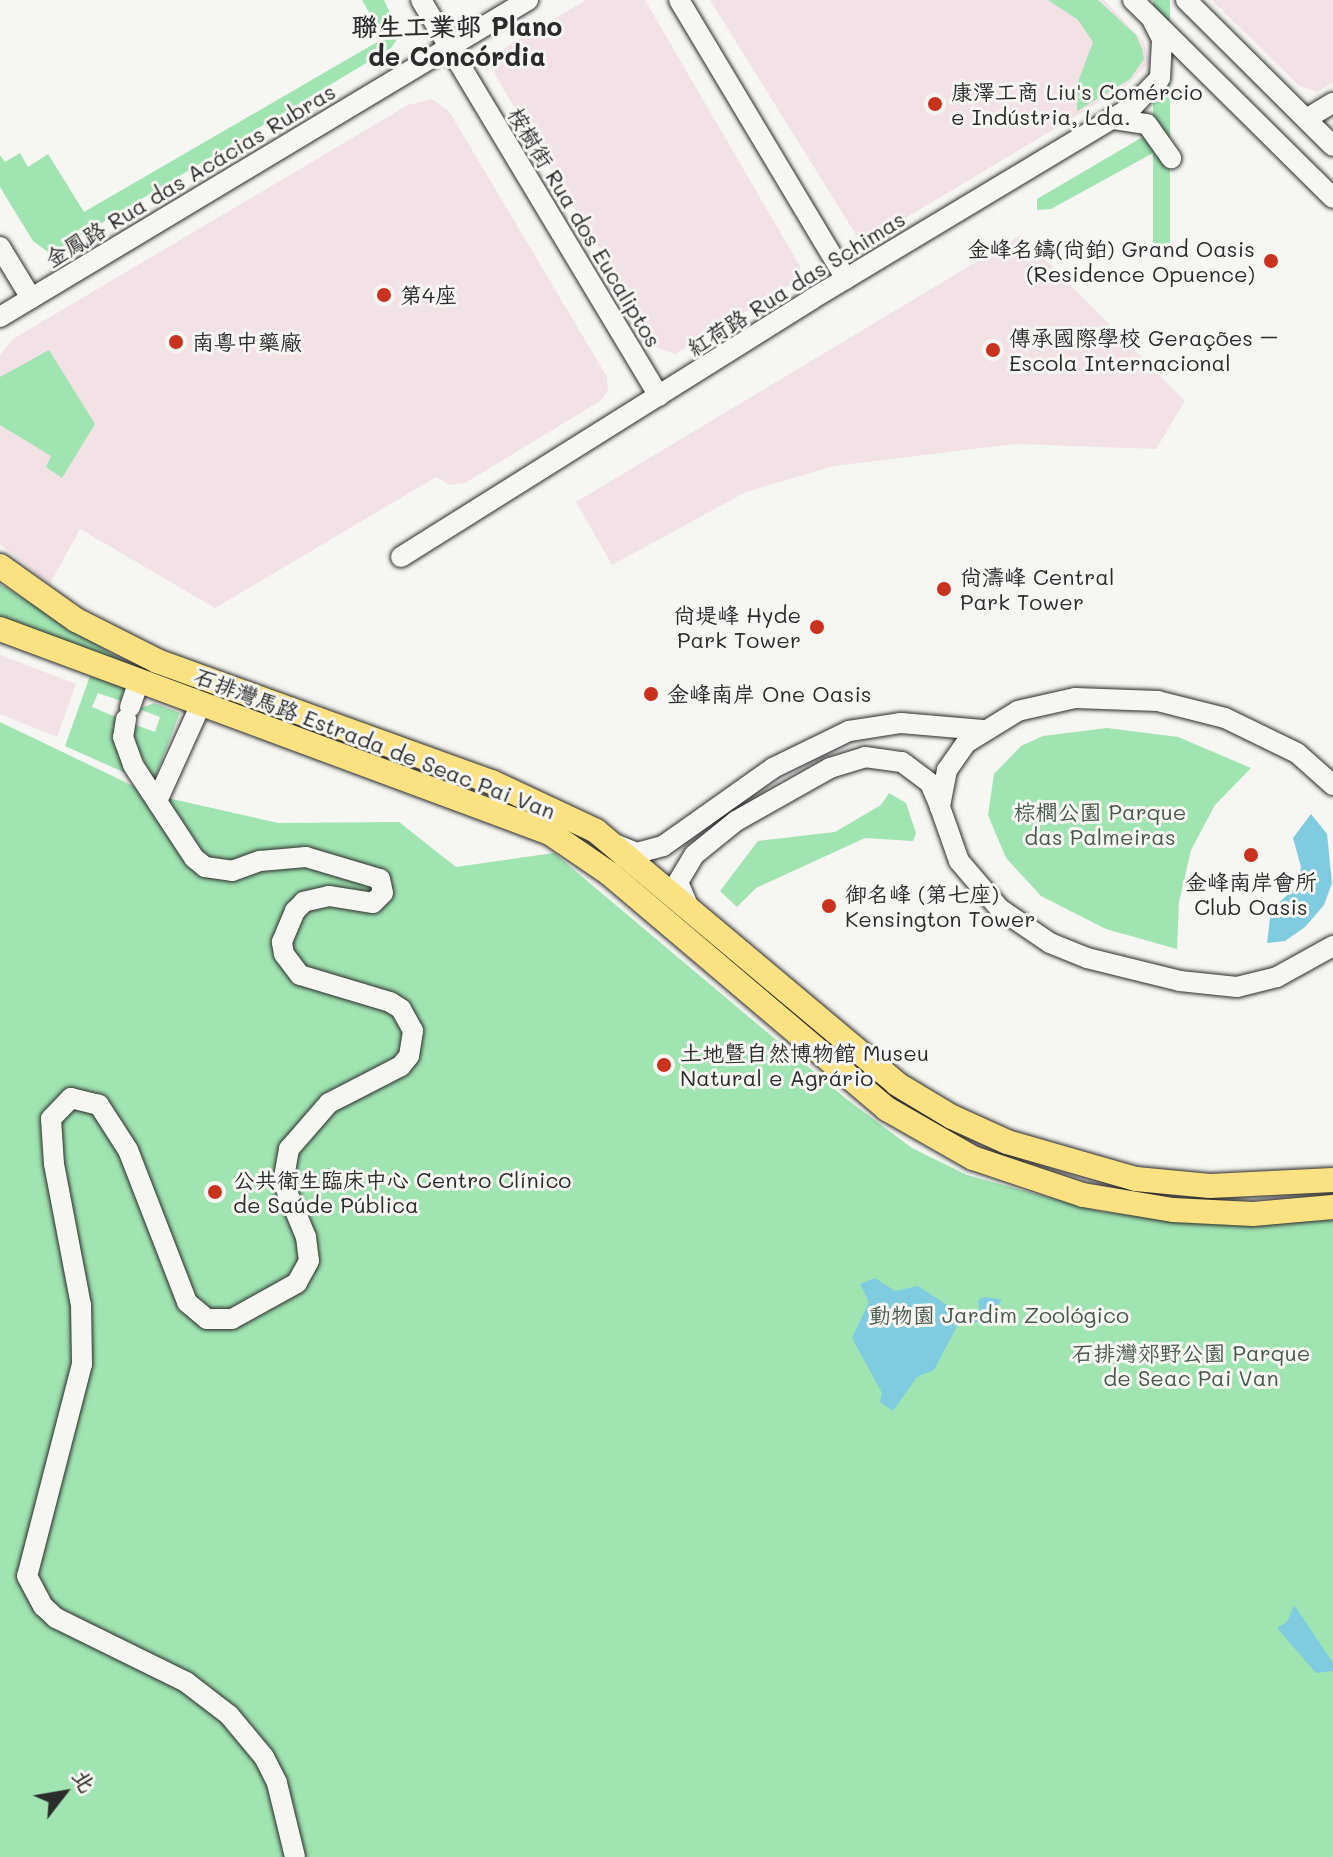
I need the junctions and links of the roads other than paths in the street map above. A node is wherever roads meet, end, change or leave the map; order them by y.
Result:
1 (421, 0) edge
2 (528, 0) edge
3 (679, 0) edge
4 (1133, 0) edge
5 (1186, 0) edge
6 (1153, 21) junction
7 (449, 47) junction
8 (1333, 103) edge
9 (1306, 119) junction
10 (1110, 120) junction
11 (1333, 146) edge
12 (1171, 158) dead end
13 (1333, 198) edge
14 (0, 247) edge
15 (846, 279) junction
16 (31, 298) junction
17 (0, 317) edge
18 (659, 396) junction
19 (401, 557) dead end
20 (0, 566) edge
21 (0, 629) edge
22 (139, 681) junction
23 (201, 704) junction
24 (983, 730) junction
25 (1324, 768) edge
26 (1333, 785) edge
27 (157, 801) junction
28 (940, 807) junction
29 (613, 843) junction
30 (689, 908) junction
31 (1333, 946) edge
32 (1333, 953) edge
33 (1313, 959) junction
34 (1333, 1180) edge
35 (1333, 1207) edge
36 (295, 1857) edge

1 - 7 street, 桉樹街 Rua dos Eucaliptos
2 - 7 street, 金鳳路 Rua das Acácias Rubras
3 - 15 street
4 - 6 street
5 - 9 street
6 - 10 street, 紅荷路 Rua das Schimas
6 - 13 street
7 - 16 street, 金鳳路 Rua das Acácias Rubras
7 - 18 street, 桉樹街 Rua dos Eucaliptos
8 - 9 street
9 - 11 street
10 - 12 street
10 - 15 street, 紅荷路 Rua das Schimas
14 - 16 street
15 - 18 street, 紅荷路 Rua das Schimas
16 - 17 street, 金鳳路 Rua das Acácias Rubras
18 - 19 street, 紅荷路 Rua das Schimas
20 - 29 main road, 石排灣馬路 Estrada de Seac Pai Van
21 - 22 main road, 石排灣馬路 Estrada de Seac Pai Van
22 - 23 main road, 石排灣馬路 Estrada de Seac Pai Van
22 - 27 street
23 - 27 street
23 - 35 main road, 石排灣馬路 Estrada de Seac Pai Van
24 - 25 street
24 - 28 street
24 - 29 street
25 - 26 street
27 - 36 street
28 - 30 street
28 - 33 street
29 - 30 main road, 石排灣馬路 Estrada de Seac Pai Van
30 - 34 main road, 石排灣馬路 Estrada de Seac Pai Van
31 - 33 street
32 - 33 street

